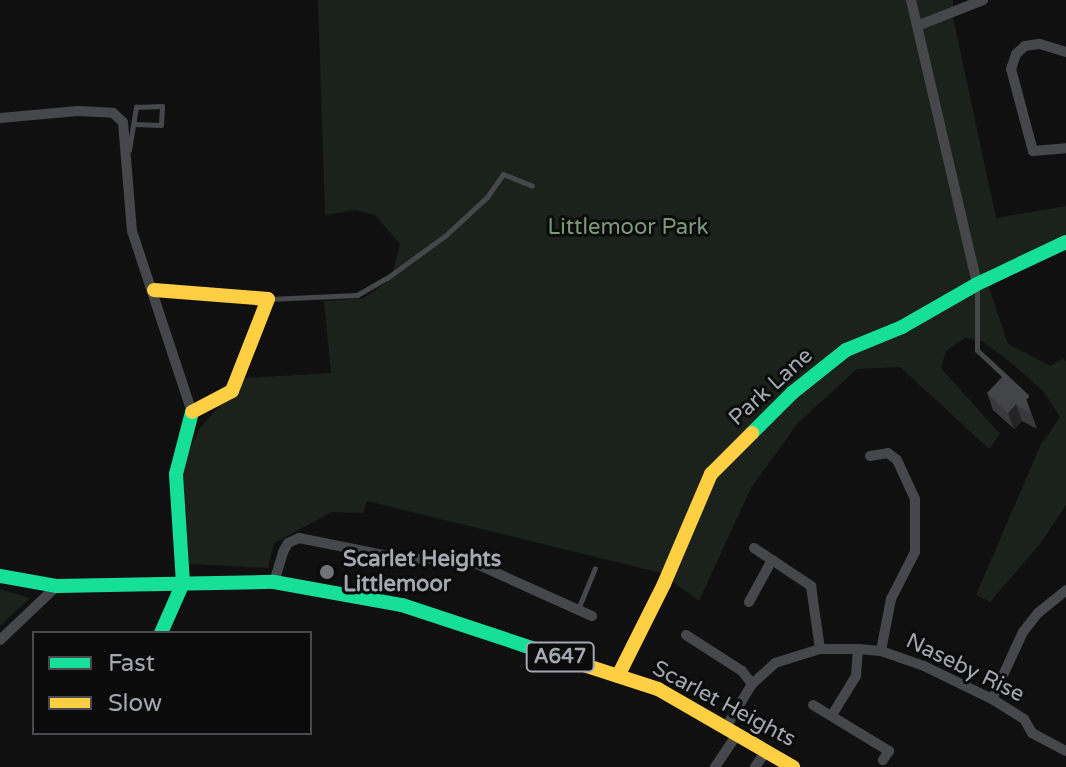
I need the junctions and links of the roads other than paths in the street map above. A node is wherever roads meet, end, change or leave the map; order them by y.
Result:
1 (911, 0) edge
2 (983, 0) edge
3 (917, 26) junction
4 (1066, 52) edge
5 (0, 118) edge
6 (135, 124) junction
7 (1066, 148) edge
8 (127, 175) junction
9 (532, 186) dead end
10 (1066, 242) edge
11 (977, 284) junction
12 (154, 290) junction
13 (268, 299) junction
14 (1026, 396) edge
15 (192, 412) junction
16 (870, 456) dead end
17 (754, 548) dead end
18 (772, 560) junction
19 (595, 568) dead end
20 (0, 576) edge
21 (274, 582) junction
22 (183, 583) junction
23 (57, 586) junction
24 (1066, 590) edge
25 (749, 602) dead end
26 (578, 609) junction
27 (592, 616) dead end
28 (162, 631) edge
29 (686, 635) dead end
30 (0, 640) edge
31 (820, 649) junction
32 (858, 649) junction
33 (881, 651) junction
34 (618, 676) junction
35 (752, 684) junction
36 (992, 699) junction
37 (813, 705) dead end
38 (832, 715) junction
39 (732, 731) junction
40 (766, 751) junction
41 (1066, 751) edge
42 (883, 760) dead end
43 (715, 767) edge
44 (755, 767) edge
45 (793, 767) edge

1 - 3 street
2 - 3 street
3 - 11 street
4 - 7 street
5 - 8 street
6 - 6 lane
6 - 8 lane
8 - 12 street
9 - 13 lane
10 - 11 street, Park Lane
11 - 14 lane
11 - 34 street, Park Lane
12 - 13 street
12 - 15 street
13 - 15 street
15 - 22 street
16 - 33 street
17 - 18 street
18 - 25 street
18 - 31 street
19 - 26 lane
20 - 23 street, A647
21 - 22 street, A647
21 - 26 street
21 - 34 street, Scarlet Heights / A647
22 - 23 street, A647
22 - 28 street
23 - 30 street
24 - 36 street
26 - 27 street
29 - 35 street
31 - 32 street, Naseby Rise
31 - 35 street, Naseby Rise
32 - 33 street, Naseby Rise
32 - 38 street
33 - 36 street, Naseby Rise
34 - 39 street, Scarlet Heights / A647
35 - 39 street, Naseby Rise
36 - 41 street, Naseby Rise
37 - 38 street
38 - 42 street
39 - 40 street, Scarlet Heights / A647
39 - 43 street, Naseby Rise
40 - 44 street
40 - 45 street, Scarlet Heights / A647

